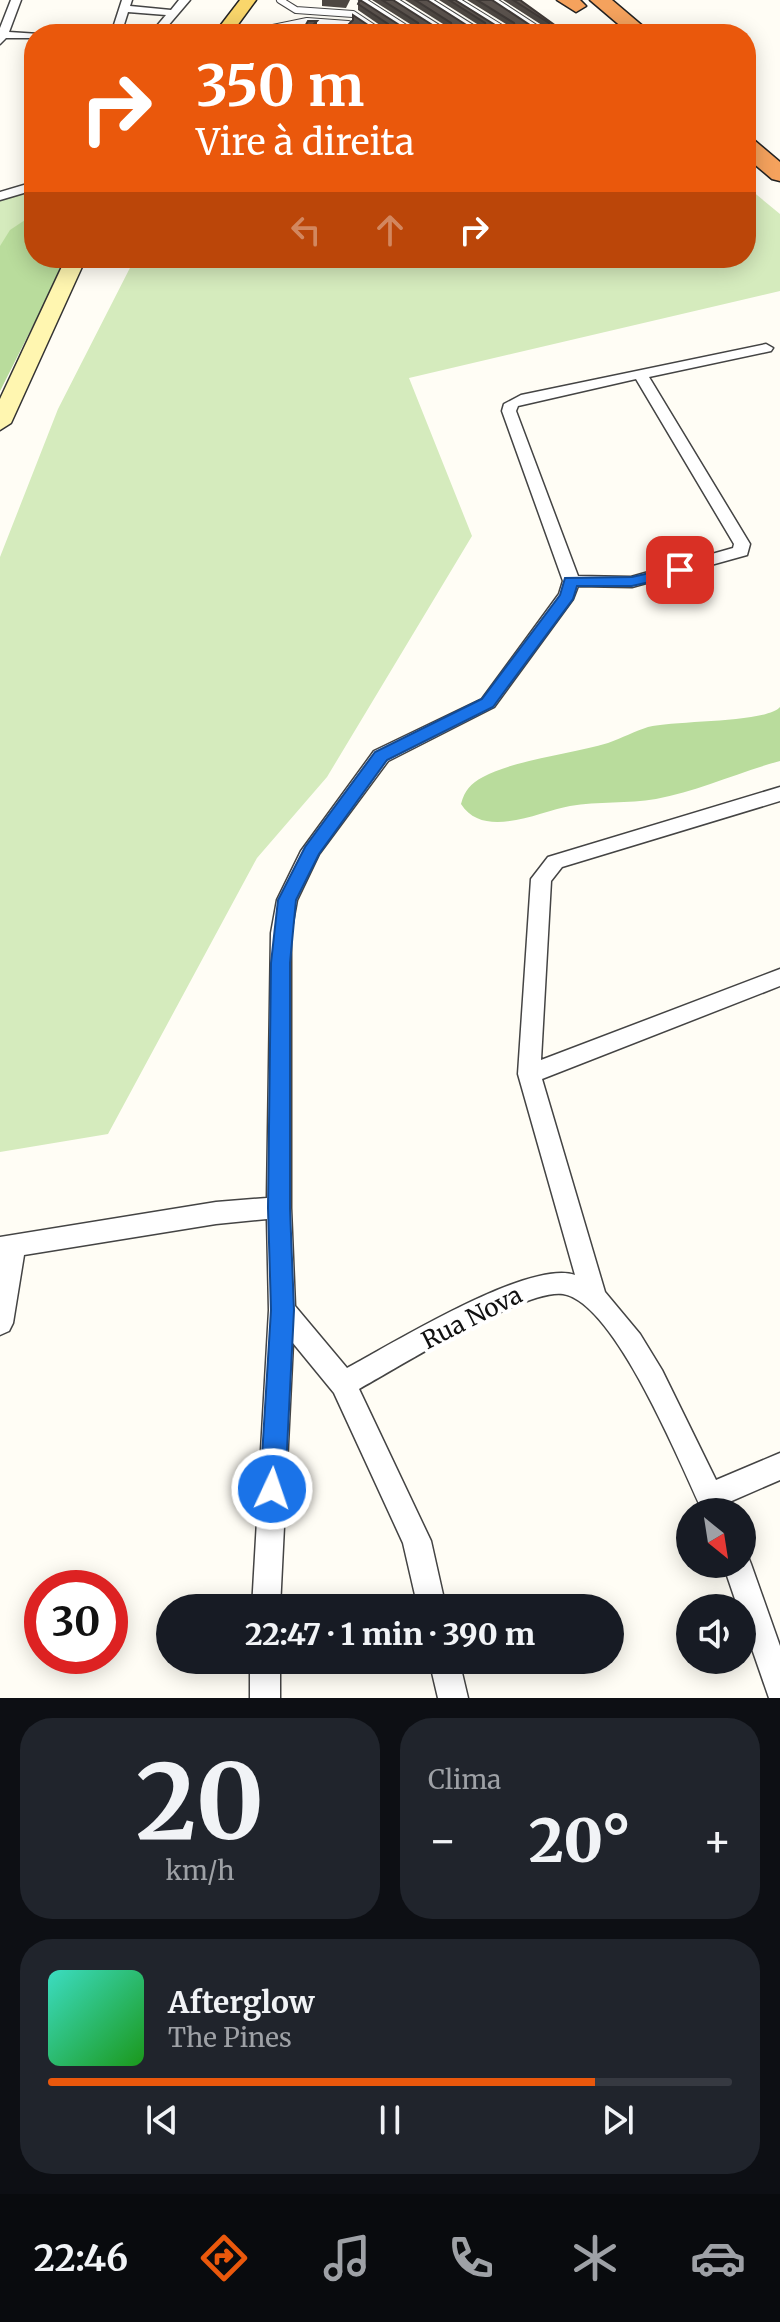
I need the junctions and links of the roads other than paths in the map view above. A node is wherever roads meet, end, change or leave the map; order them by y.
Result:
1 (15, 0) edge
2 (185, 0) edge
3 (248, 0) edge
4 (280, 0) edge
5 (359, 0) edge
6 (394, 0) edge
7 (428, 0) edge
8 (456, 0) edge
9 (493, 0) edge
10 (600, 0) edge
11 (571, 2) edge
12 (0, 3) edge
13 (126, 4) edge
14 (174, 13) junction
15 (353, 14) junction
16 (119, 24) edge
17 (164, 24) edge
18 (230, 24) edge
19 (292, 24) edge
20 (330, 24) edge
21 (347, 24) edge
22 (368, 24) edge
23 (399, 24) edge
24 (432, 24) edge
25 (466, 24) edge
26 (495, 24) edge
27 (530, 24) edge
28 (598, 24) edge
29 (630, 24) edge
30 (24, 36) edge
31 (2, 38) edge
32 (756, 127) edge
33 (780, 146) edge
34 (756, 154) edge
35 (780, 174) edge
36 (24, 190) edge
37 (0, 196) edge
38 (75, 268) edge
39 (766, 348) dead end
40 (640, 374) junction
41 (0, 423) edge
42 (571, 581) junction
43 (780, 794) edge
44 (780, 977) edge
45 (529, 1074) junction
46 (279, 1208) junction
47 (6, 1247) edge
48 (592, 1292) junction
49 (282, 1310) junction
50 (0, 1323) edge
51 (343, 1384) junction
52 (780, 1466) edge
53 (710, 1498) edge
54 (725, 1498) edge
55 (742, 1578) edge
56 (267, 1594) edge
57 (429, 1594) edge
58 (265, 1674) edge
59 (447, 1674) edge
60 (780, 1688) edge
61 (265, 1698) edge
62 (453, 1698) edge

1 - 12 street
1 - 31 street
2 - 14 street
3 - 18 main road
4 - 15 lane
5 - 15 lane
5 - 23 lane
6 - 24 lane
7 - 25 lane
8 - 26 lane
9 - 27 lane
10 - 29 highway
11 - 28 highway
13 - 14 street
13 - 16 street
14 - 17 street
15 - 21 lane
15 - 22 lane
19 - 20 lane
30 - 31 street
32 - 33 highway
34 - 35 highway
36 - 37 street
38 - 41 main road
39 - 40 street
40 - 42 street
40 - 42 street
42 - 46 street
43 - 45 street
44 - 45 street
45 - 48 street
46 - 47 street
46 - 49 street
47 - 50 street
48 - 51 street, Rua Nova
48 - 53 street
49 - 51 street
49 - 56 street
51 - 57 street
52 - 54 street
55 - 60 street
58 - 61 street
59 - 62 street

